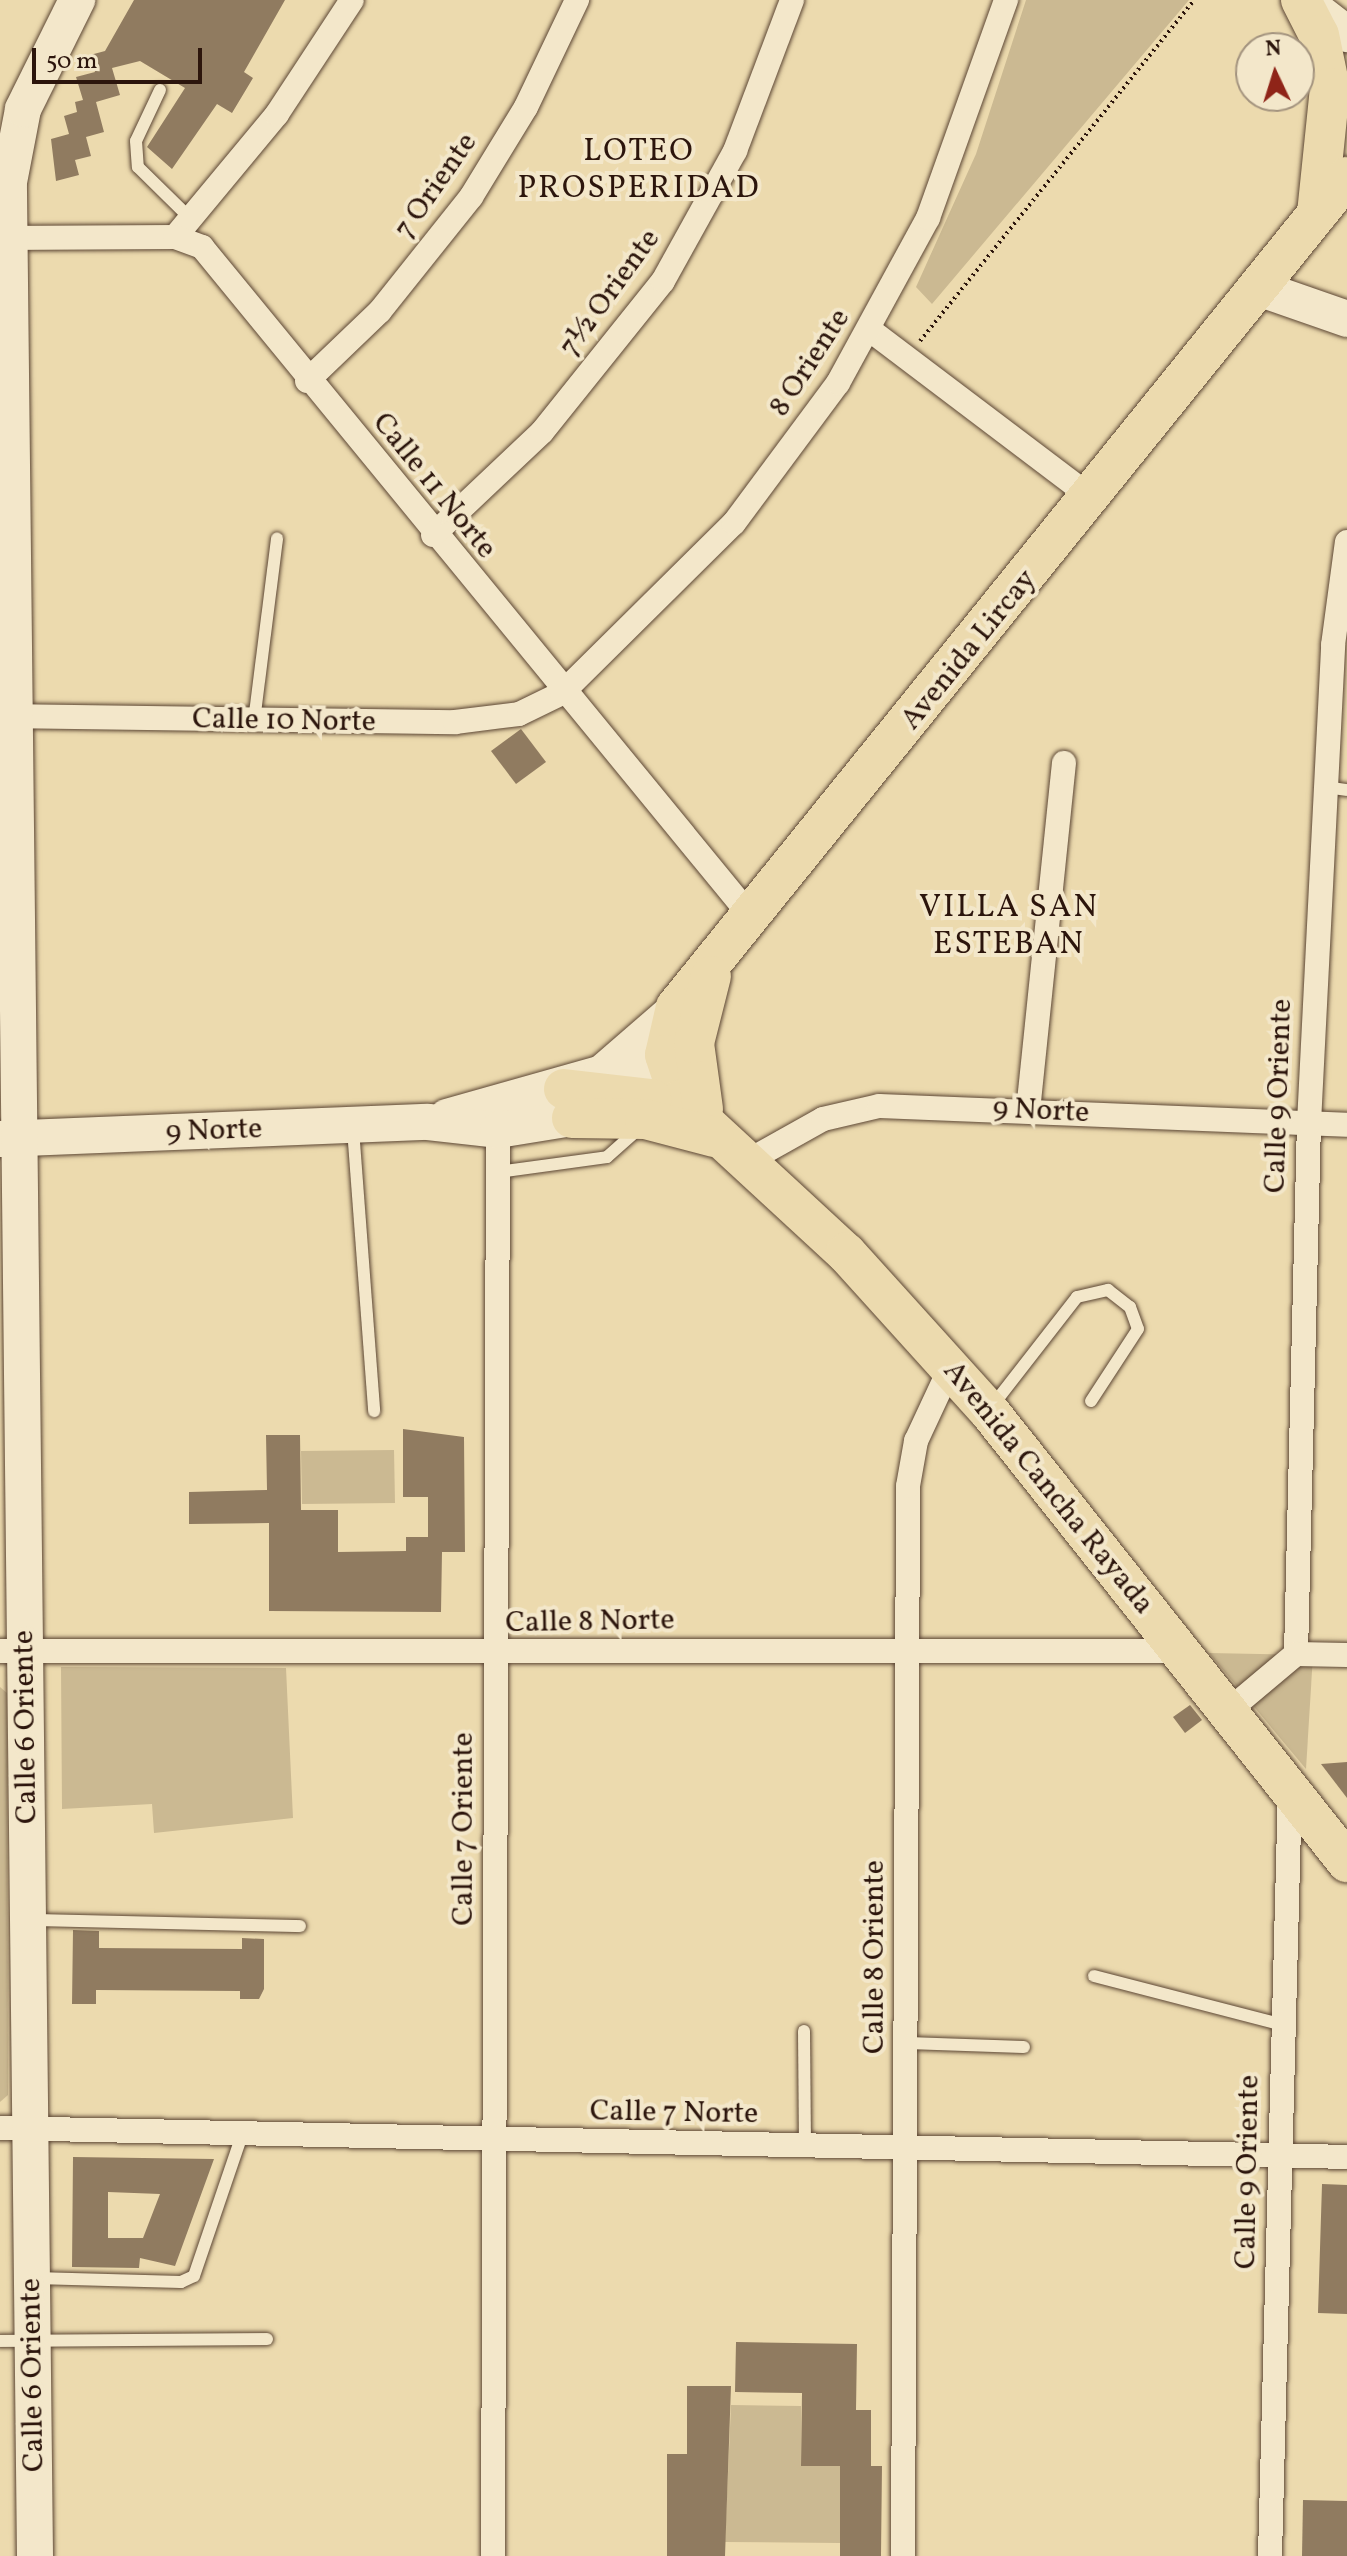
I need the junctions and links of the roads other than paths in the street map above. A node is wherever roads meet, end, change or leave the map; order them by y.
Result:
1 (77, 0) edge
2 (352, 0) edge
3 (577, 0) edge
4 (792, 0) edge
5 (1006, 0) edge
6 (1302, 0) edge
7 (1347, 34) edge
8 (160, 90) dead end
9 (1347, 178) edge
10 (1317, 215) junction
11 (183, 228) junction
12 (5, 238) edge
13 (1258, 288) junction
14 (1347, 319) edge
15 (870, 330) junction
16 (307, 381) junction
17 (1091, 497) junction
18 (7, 508) edge
19 (433, 535) junction
20 (277, 538) dead end
21 (1347, 542) edge
22 (562, 693) junction
23 (8, 717) edge
24 (254, 721) junction
25 (1064, 763) dead end
26 (1336, 789) edge
27 (753, 919) junction
28 (715, 967) joint
29 (688, 1009) junction
30 (665, 1055) junction
31 (568, 1104) junction
32 (637, 1106) junction
33 (1028, 1111) junction
34 (693, 1113) junction
35 (498, 1116) junction
36 (1309, 1123) junction
37 (353, 1125) junction
38 (1347, 1125) edge
39 (10, 1139) edge
40 (735, 1150) junction
41 (498, 1172) junction
42 (951, 1366) junction
43 (1091, 1401) dead end
44 (374, 1411) dead end
45 (989, 1411) junction
46 (12, 1445) edge
47 (13, 1651) edge
48 (1181, 1651) junction
49 (908, 1652) junction
50 (1296, 1654) junction
51 (497, 1655) junction
52 (1347, 1655) edge
53 (1228, 1711) junction
54 (1290, 1789) junction
55 (1347, 1862) edge
56 (28, 1919) junction
57 (300, 1926) dead end
58 (1094, 1976) dead end
59 (1284, 2025) junction
60 (804, 2031) dead end
61 (907, 2043) junction
62 (1024, 2047) dead end
63 (15, 2129) edge
64 (242, 2135) junction
65 (494, 2142) junction
66 (805, 2147) junction
67 (907, 2148) junction
68 (1280, 2155) junction
69 (1347, 2157) edge
70 (32, 2278) junction
71 (267, 2339) dead end
72 (16, 2341) edge
73 (35, 2556) edge
74 (493, 2556) edge
75 (903, 2556) edge
76 (1270, 2556) edge

1 - 12 main road, Calle 6 Oriente
2 - 11 street
3 - 16 street, 7 Oriente
4 - 19 street, 7½ Oriente
5 - 15 street, 8 Oriente
6 - 7 main road
6 - 10 main road
8 - 11 lane
9 - 10 main road, Avenida Lircay
10 - 13 main road, Avenida Lircay
11 - 12 street, Calle 11 Norte
11 - 16 street, Calle 11 Norte
12 - 18 main road, Calle 6 Oriente
13 - 14 main road
13 - 17 main road, Avenida Lircay
15 - 17 street
15 - 22 street, 8 Oriente
16 - 19 street, Calle 11 Norte
17 - 27 main road, Avenida Lircay
18 - 23 main road, Calle 6 Oriente
19 - 22 street, Calle 11 Norte
20 - 24 lane
21 - 26 street, Calle 9 Oriente
22 - 24 street, Calle 10 Norte
22 - 27 street, Calle 11 Norte
23 - 24 street, Calle 10 Norte
23 - 39 main road, Calle 6 Oriente
25 - 33 street
26 - 36 street, Calle 9 Oriente
27 - 28 main road, Avenida Lircay
28 - 29 main road, Avenida Cancha Rayada
29 - 30 main road, Avenida Cancha Rayada
29 - 31 main road
29 - 40 main road, Avenida Cancha Rayada
30 - 32 main road
30 - 34 main road, Avenida Cancha Rayada
31 - 32 main road
31 - 35 main road, 9 Norte
32 - 34 main road
32 - 40 main road
32 - 41 lane
33 - 36 street, 9 Norte
33 - 40 street, 9 Norte
34 - 40 main road, Avenida Cancha Rayada
35 - 37 main road, 9 Norte
35 - 41 street, Calle 7 Oriente
36 - 38 street, 9 Norte
36 - 50 street, Calle 9 Oriente
37 - 39 main road, 9 Norte
37 - 44 lane
39 - 46 main road, Calle 6 Oriente
40 - 42 main road, Avenida Cancha Rayada
41 - 51 street, Calle 7 Oriente
42 - 45 main road, Avenida Cancha Rayada
42 - 49 street, Calle 8 Oriente
43 - 45 lane
45 - 48 main road, Avenida Cancha Rayada
46 - 47 main road, Calle 6 Oriente
47 - 51 street, Calle 8 Norte
47 - 56 main road, Calle 6 Oriente
48 - 49 street, Calle 8 Norte
48 - 53 main road, Avenida Cancha Rayada
49 - 51 street, Calle 8 Norte
49 - 61 street, Calle 8 Oriente
50 - 52 street
50 - 53 street
51 - 65 street, Calle 7 Oriente
53 - 54 main road, Avenida Cancha Rayada
54 - 55 main road, Avenida Cancha Rayada
54 - 59 street, Calle 9 Oriente
56 - 57 lane
56 - 63 main road, Calle 6 Oriente
58 - 59 lane
59 - 68 street, Calle 9 Oriente
60 - 66 lane
61 - 62 lane
61 - 67 street, Calle 8 Oriente
63 - 64 street, Calle 7 Norte
63 - 70 main road, Calle 6 Oriente
64 - 65 street, Calle 7 Norte
64 - 70 lane
65 - 66 street, Calle 7 Norte
65 - 74 street, Calle 7 Oriente
66 - 67 street, Calle 7 Norte
67 - 68 street, Calle 7 Norte
67 - 75 street, Calle 8 Oriente
68 - 69 street, Calle 7 Norte
68 - 76 street, Calle 9 Oriente
70 - 72 main road, Calle 6 Oriente
71 - 72 lane
72 - 73 main road, Calle 6 Oriente

